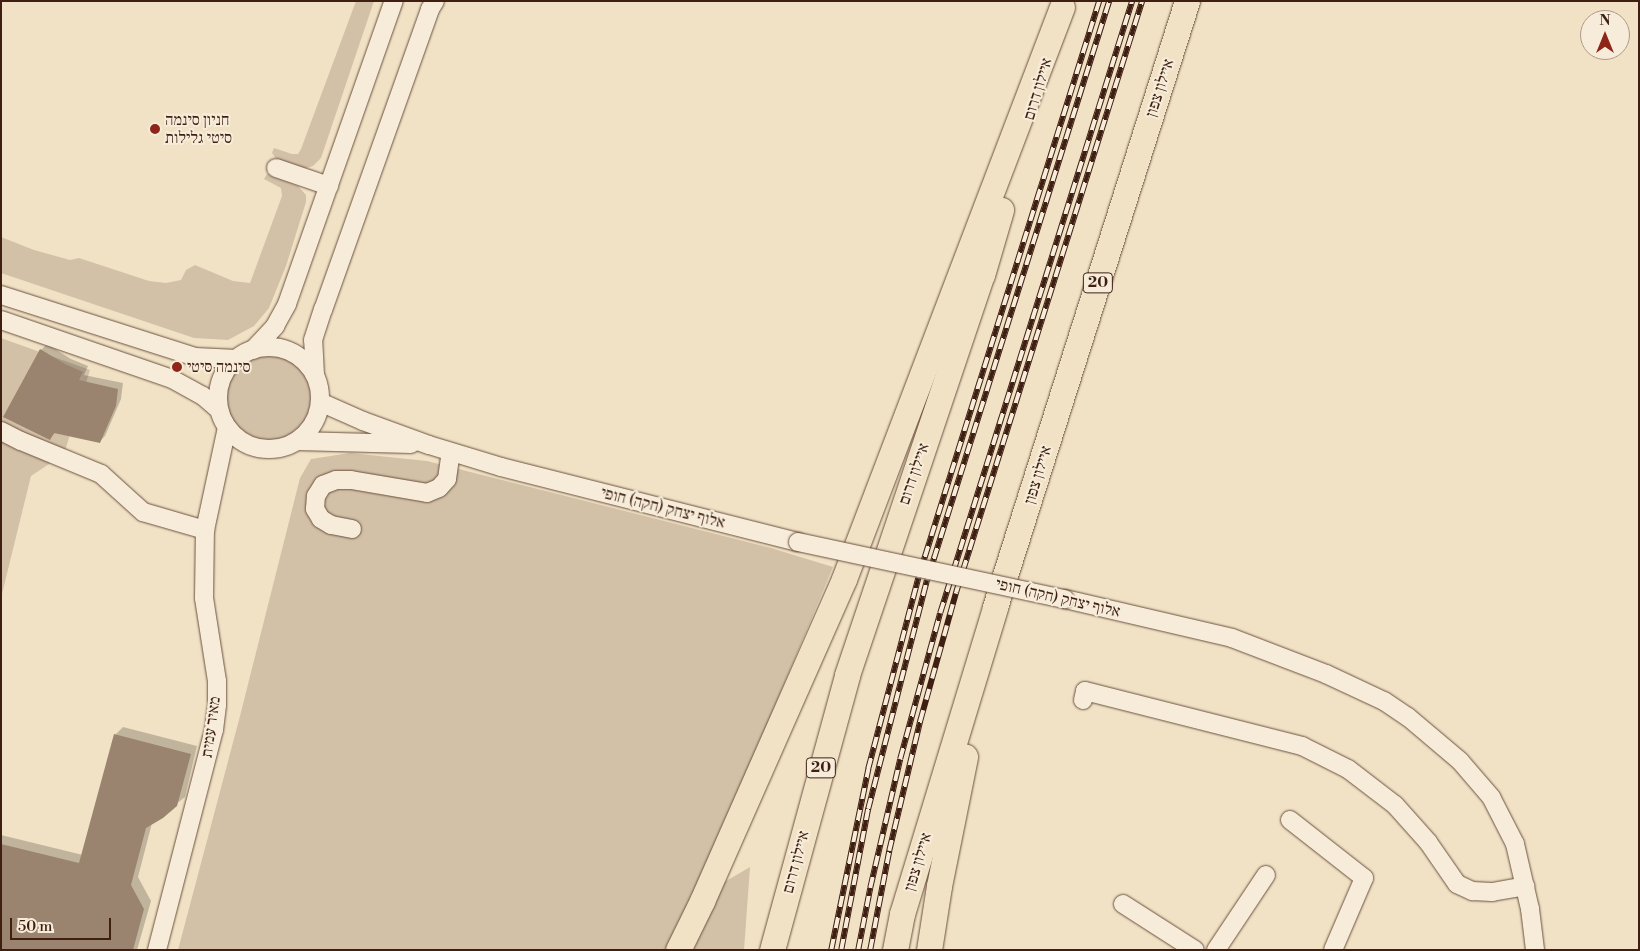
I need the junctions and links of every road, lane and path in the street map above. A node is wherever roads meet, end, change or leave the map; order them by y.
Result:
1 (394, 1) edge
2 (435, 1) edge
3 (1187, 1) edge
4 (1063, 4) edge
5 (276, 168) dead end
6 (328, 186) junction
7 (1, 295) edge
8 (1, 320) edge
9 (254, 350) junction
10 (237, 359) junction
11 (315, 375) junction
12 (320, 402) junction
13 (219, 410) junction
14 (227, 427) junction
15 (1, 431) edge
16 (297, 441) junction
17 (429, 445) junction
18 (252, 446) junction
19 (452, 452) junction
20 (216, 470) junction
21 (352, 529) dead end
22 (205, 530) junction
23 (996, 607) junction
24 (1083, 700) dead end
25 (1290, 820) dead end
26 (1266, 875) dead end
27 (1525, 886) junction
28 (1123, 904) dead end
29 (157, 950) edge
30 (678, 950) edge
31 (772, 950) edge
32 (895, 950) edge
33 (929, 950) edge
34 (1195, 950) edge
35 (1216, 950) edge
36 (1333, 950) edge
37 (1535, 950) edge

1 - 6 street
2 - 11 street
3 - 23 highway, איילון צפון / 20
4 - 30 highway
4 - 31 highway, איילון דרום / 20
5 - 6 street
6 - 9 street
7 - 10 street
8 - 13 street
9 - 10 street
9 - 11 street
10 - 13 street
11 - 12 street
12 - 16 street
12 - 17 street, אלוף יצחק (חקה) חופי
13 - 14 street
14 - 18 street
14 - 20 street, מאיר עמית
15 - 22 street
16 - 17 street, אלוף יצחק (חקה) חופי
16 - 18 street
17 - 19 street, אלוף יצחק (חקה) חופי
18 - 20 street
19 - 21 street
19 - 27 street, אלוף יצחק (חקה) חופי, bridge
20 - 22 street, מאיר עמית
22 - 29 street, מאיר עמית
23 - 32 highway, איילון צפון / 20
23 - 33 highway
24 - 27 street
25 - 36 street
26 - 35 street
27 - 37 street, אלוף יצחק (חקה) חופי
28 - 34 street

